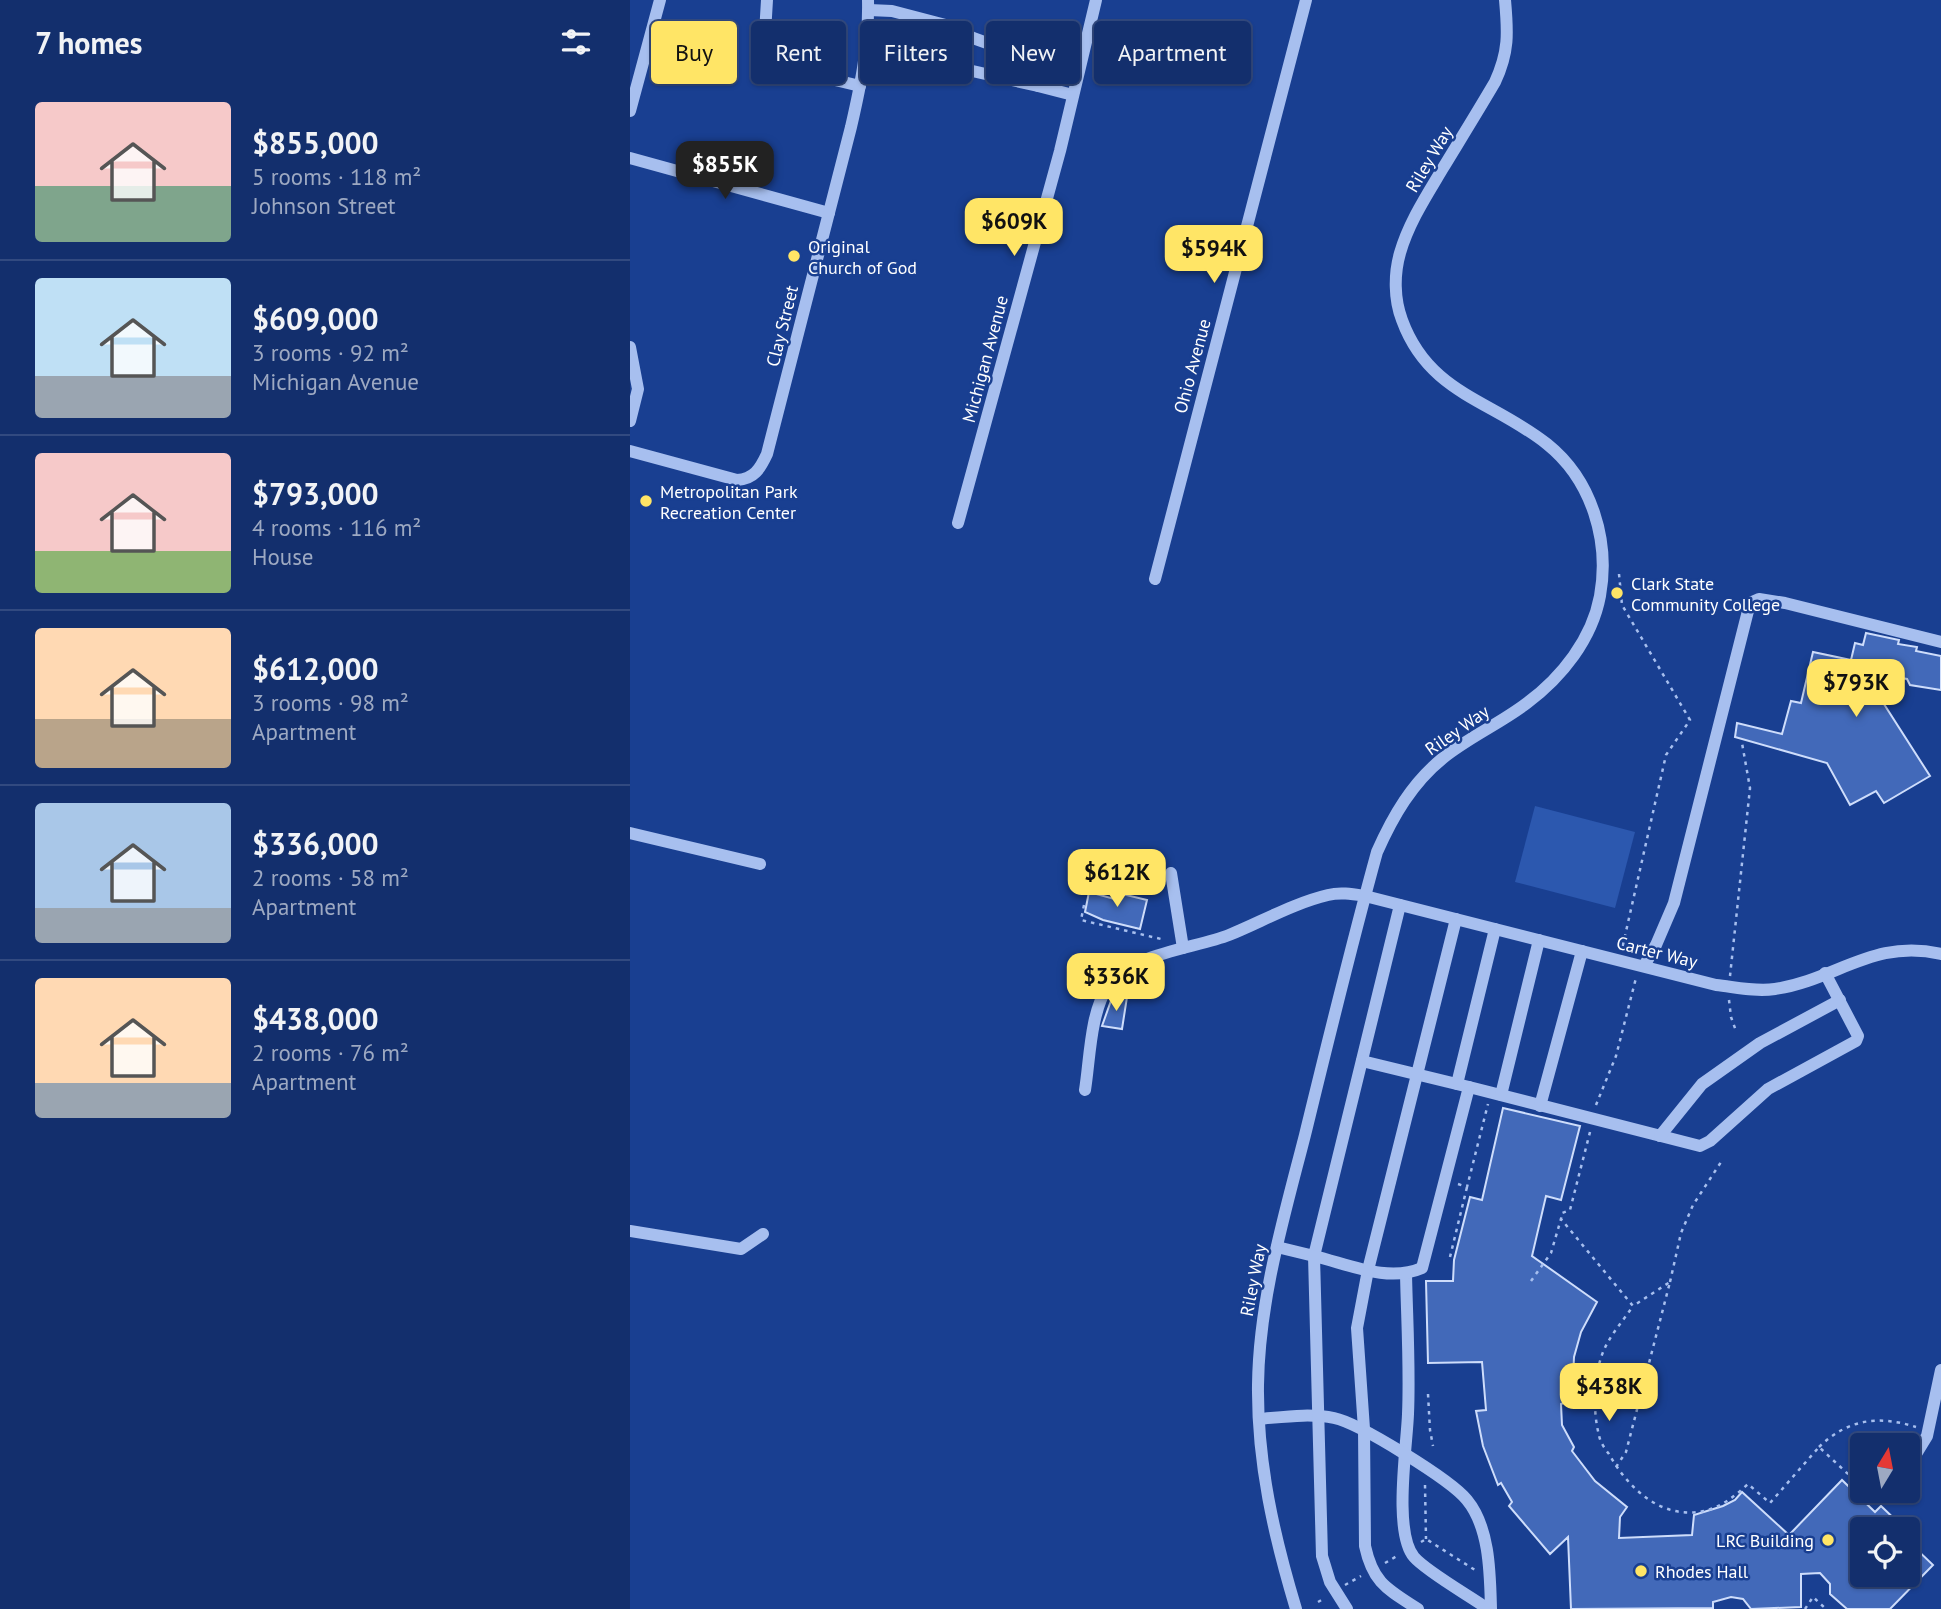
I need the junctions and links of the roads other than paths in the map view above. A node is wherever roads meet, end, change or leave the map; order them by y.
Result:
1 (660, 0) edge
2 (767, 0) edge
3 (1096, 0) edge
4 (1306, 0) edge
5 (1505, 0) edge
6 (868, 5) edge
7 (972, 71) edge
8 (860, 86) joint
9 (1038, 86) junction
10 (1073, 95) junction
11 (630, 111) edge
12 (630, 158) edge
13 (829, 213) junction
14 (630, 347) edge
15 (630, 421) edge
16 (630, 451) edge
17 (958, 523) dead end
18 (1155, 579) dead end
19 (1941, 642) edge
20 (630, 833) edge
21 (760, 864) dead end
22 (1171, 873) dead end
23 (1365, 896) junction
24 (1400, 905) junction
25 (1456, 919) junction
26 (1495, 929) junction
27 (1539, 940) junction
28 (1182, 941) junction
29 (1582, 951) junction
30 (1941, 954) edge
31 (1644, 966) junction
32 (1825, 973) junction
33 (1840, 1000) junction
34 (1362, 1060) junction
35 (1416, 1074) junction
36 (1463, 1085) junction
37 (1085, 1090) dead end
38 (1500, 1099) junction
39 (1541, 1106) junction
40 (1660, 1136) junction
41 (630, 1231) edge
42 (763, 1234) dead end
43 (1277, 1247) junction
44 (1314, 1256) junction
45 (1368, 1270) junction
46 (1406, 1274) junction
47 (1941, 1370) edge
48 (1317, 1417) junction
49 (1259, 1419) junction
50 (1364, 1429) junction
51 (1920, 1447) edge
52 (1404, 1455) junction
53 (1296, 1609) edge
54 (1347, 1609) edge
55 (1418, 1609) edge
56 (1490, 1609) edge

1 - 11 street
2 - 8 street
3 - 10 street, Michigan Avenue
4 - 18 street, Ohio Avenue
5 - 23 street, Riley Way
6 - 9 street
7 - 9 street
8 - 13 street, Clay Street
9 - 10 street
10 - 17 street, Michigan Avenue
12 - 13 street
13 - 16 street, Clay Street
14 - 15 street
19 - 31 street
20 - 21 street
22 - 28 street
23 - 24 street, Carter Way
23 - 28 street, Carter Way
23 - 43 street, Riley Way
24 - 25 street, Carter Way
24 - 34 street
25 - 26 street, Carter Way
25 - 35 street
26 - 27 street, Carter Way
26 - 36 street
27 - 29 street, Carter Way
27 - 38 street
28 - 37 street, Carter Way
29 - 31 street, Carter Way
29 - 39 street
30 - 32 street, Carter Way
31 - 32 street, Carter Way
32 - 33 street
33 - 40 street
33 - 40 street
34 - 35 street
34 - 44 street
35 - 36 street
35 - 45 street
36 - 38 street
36 - 46 street
38 - 39 street
39 - 40 street
41 - 42 street
43 - 44 street
43 - 49 street, Riley Way
44 - 45 street
44 - 48 street
45 - 46 street
45 - 50 street
46 - 52 street
47 - 51 street
48 - 49 street
48 - 50 street
48 - 54 street
49 - 53 street, Riley Way
50 - 52 street
50 - 55 street
52 - 56 street
52 - 56 street

